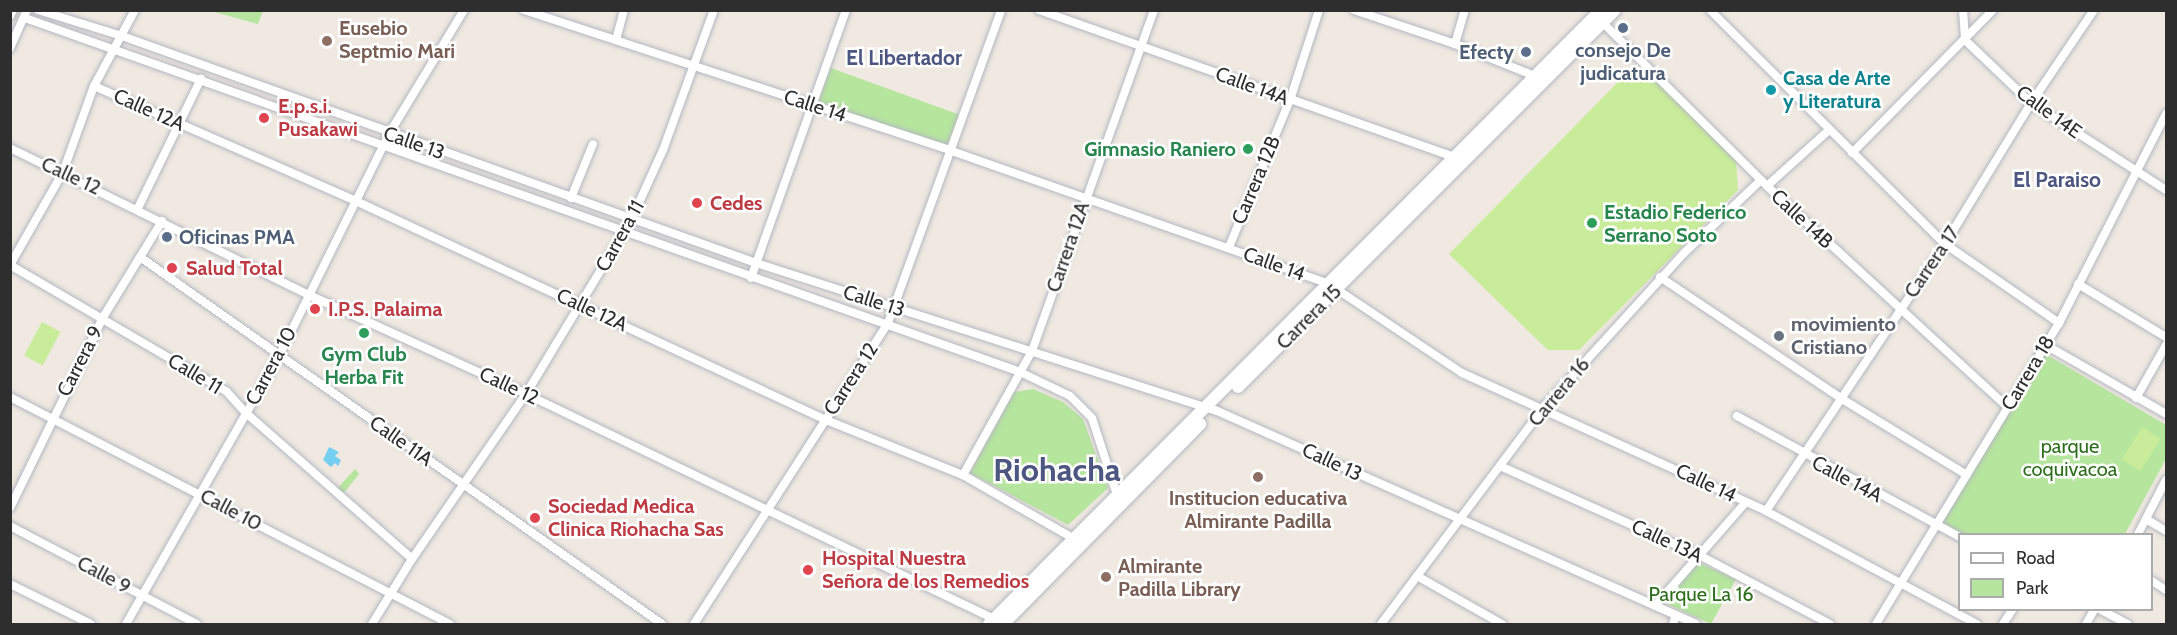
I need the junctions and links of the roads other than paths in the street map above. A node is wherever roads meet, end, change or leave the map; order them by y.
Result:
1 (13, 10) edge
2 (38, 10) edge
3 (135, 10) edge
4 (464, 10) edge
5 (524, 10) edge
6 (624, 10) edge
7 (714, 10) edge
8 (846, 10) edge
9 (1001, 10) edge
10 (1039, 10) edge
11 (1154, 10) edge
12 (1319, 10) edge
13 (1354, 10) edge
14 (1465, 10) edge
15 (1615, 10) edge
16 (1710, 10) edge
17 (1963, 10) edge
18 (1993, 10) edge
19 (2094, 10) edge
20 (26, 14) edge
21 (10, 16) edge
22 (1602, 17) edge
23 (122, 36) junction
24 (616, 40) junction
25 (1965, 40) junction
26 (1455, 44) junction
27 (1141, 47) junction
28 (10, 48) edge
29 (113, 48) junction
30 (693, 65) junction
31 (201, 79) junction
32 (1541, 79) junction
33 (94, 86) junction
34 (1290, 100) junction
35 (2031, 103) junction
36 (811, 105) junction
37 (2166, 114) edge
38 (180, 123) junction
39 (1829, 130) junction
40 (388, 134) junction
41 (383, 144) junction
42 (593, 144) dead end
43 (10, 148) edge
44 (952, 151) junction
45 (1852, 153) junction
46 (1460, 160) junction
47 (63, 172) junction
48 (2138, 172) junction
49 (1764, 183) junction
50 (2166, 190) edge
51 (571, 198) junction
52 (1086, 198) junction
53 (358, 202) junction
54 (138, 208) junction
55 (632, 218) junction
56 (162, 221) junction
57 (623, 233) junction
58 (1946, 244) junction
59 (1228, 247) junction
60 (140, 257) junction
61 (756, 263) junction
62 (10, 265) edge
63 (1660, 277) junction
64 (751, 278) junction
65 (2078, 284) junction
66 (1333, 286) junction
67 (309, 295) junction
68 (582, 304) junction
69 (894, 307) junction
70 (1899, 310) junction
71 (102, 319) junction
72 (888, 323) junction
73 (2059, 323) junction
74 (2166, 337) edge
75 (2044, 344) junction
76 (2166, 345) edge
77 (1032, 351) junction
78 (279, 356) junction
79 (1020, 372) junction
80 (526, 394) junction
81 (10, 397) edge
82 (2136, 398) junction
83 (1842, 399) junction
84 (2007, 407) junction
85 (1210, 408) junction
86 (1544, 408) junction
87 (246, 414) junction
88 (2166, 414) edge
89 (1737, 416) dead end
90 (51, 418) junction
91 (826, 420) junction
92 (1802, 454) junction
93 (1500, 466) junction
94 (963, 475) junction
95 (1967, 475) junction
96 (2166, 480) edge
97 (465, 485) junction
98 (198, 493) junction
99 (1117, 495) junction
100 (1746, 502) junction
101 (10, 508) edge
102 (767, 510) junction
103 (1766, 511) junction
104 (2146, 519) junction
105 (1460, 520) junction
106 (1934, 525) junction
107 (10, 526) edge
108 (2166, 531) edge
109 (2139, 533) edge
110 (1958, 537) edge
111 (1080, 541) junction
112 (1699, 555) junction
113 (412, 559) junction
114 (1417, 576) junction
115 (2153, 582) edge
116 (1900, 583) junction
117 (10, 584) edge
118 (2166, 590) edge
119 (391, 593) junction
120 (142, 595) junction
121 (1655, 606) junction
122 (2011, 611) edge
123 (2104, 611) edge
124 (1676, 615) junction
125 (1000, 623) edge
126 (91, 624) edge
127 (126, 624) edge
128 (197, 624) edge
129 (372, 624) edge
130 (450, 624) edge
131 (662, 624) edge
132 (694, 624) edge
133 (1381, 624) edge
134 (1502, 624) edge
135 (1673, 624) edge
136 (1696, 624) edge
137 (1830, 624) edge
138 (1876, 624) edge
139 (1977, 624) edge
140 (2003, 624) edge
141 (2127, 624) edge

1 - 21 street
2 - 23 street, Calle 13
3 - 23 street
4 - 40 street, Carrera 10
5 - 24 street, Calle 14
6 - 24 street
7 - 30 street, Carrera 11
8 - 36 street
9 - 44 street, Carrera 12
10 - 27 street, Calle 14A
11 - 27 street, Carrera 12A
12 - 34 street, Carrera 12B
13 - 26 street
14 - 26 street
15 - 22 main road, Carrera 15
16 - 39 street
17 - 25 street
18 - 25 street
19 - 35 street, Carrera 17
20 - 28 street
20 - 29 street, Calle 13
22 - 32 main road, Carrera 15
22 - 49 street, Calle 14B
23 - 29 street
23 - 40 street, Calle 13
24 - 30 street, Calle 14
25 - 35 street, Calle 14E
25 - 45 street
26 - 32 street
27 - 34 street, Calle 14A
27 - 52 street, Carrera 12A
29 - 31 street, Calle 13
29 - 33 street
30 - 36 street, Calle 14
30 - 55 street, Carrera 11
31 - 38 street
31 - 41 street, Calle 13
32 - 46 main road, Carrera 15
33 - 38 street, Calle 12A
33 - 47 street
34 - 46 street, Calle 14A
34 - 59 street, Carrera 12B
35 - 48 street, Calle 14E
35 - 58 street, Carrera 17
36 - 44 street, Calle 14
36 - 61 street
37 - 48 street, Carrera 18
38 - 53 street, Calle 12A
38 - 54 street
39 - 45 street
39 - 49 street, Carrera 16
40 - 41 street, Carrera 10
40 - 51 street, Calle 13
41 - 53 street, Carrera 10
41 - 57 street, Calle 13
42 - 51 street
43 - 47 street, Calle 12
44 - 52 street, Calle 14
44 - 69 street, Carrera 12
45 - 58 street
46 - 66 main road, Carrera 15
47 - 54 street, Calle 12
47 - 62 street
48 - 50 street, Calle 14E
48 - 65 street, Carrera 18
49 - 63 street, Carrera 16
49 - 70 street, Calle 14B
51 - 55 street, Calle 13
52 - 59 street, Calle 14
52 - 77 street, Carrera 12A
53 - 67 street, Carrera 10
53 - 68 street, Calle 12A
54 - 56 street, Calle 12
55 - 57 street, Carrera 11
55 - 61 street, Calle 13
56 - 60 street, Carrera 9
56 - 67 street, Calle 12
57 - 64 street, Calle 13
57 - 68 street, Carrera 11
58 - 70 street, Carrera 17
58 - 73 street
59 - 66 street, Calle 14
60 - 71 street, Carrera 9
60 - 78 street, Calle 11A
61 - 64 street
61 - 69 street, Calle 13
62 - 71 street, Calle 11
63 - 83 street
63 - 86 street, Carrera 16
64 - 72 street, Calle 13
65 - 73 street, Carrera 18
65 - 74 street
66 - 85 main road, Carrera 15
66 - 86 street, Calle 14
67 - 78 street, Carrera 10
67 - 80 street, Calle 12
68 - 80 street, Carrera 11
68 - 91 street, Calle 12A
69 - 72 street, Carrera 12
69 - 77 street, Calle 13
70 - 83 street, Carrera 17
70 - 84 street, Calle 14B
71 - 87 street, Calle 11
71 - 90 street, Carrera 9
72 - 79 street, Calle 13
72 - 91 street, Carrera 12
73 - 75 street, Carrera 18
75 - 82 street
75 - 84 street, Carrera 18
76 - 82 street
77 - 79 street, Carrera 12A
77 - 85 street, Calle 13
78 - 87 street, Carrera 10
78 - 97 street, Calle 11A
79 - 94 street, Carrera 12A
79 - 99 street, Calle 13
80 - 97 street, Carrera 11
80 - 102 street, Calle 12
81 - 90 street, Calle 10
82 - 88 street
83 - 92 street, Carrera 17
83 - 95 street
84 - 95 street, Carrera 18
85 - 99 main road, Carrera 15
85 - 105 street, Calle 13
85 - 111 main road, Carrera 15
86 - 93 street, Carrera 16
86 - 100 street, Calle 14
87 - 98 street, Carrera 10
87 - 113 street, Calle 11
89 - 92 street, Calle 14A
90 - 98 street, Calle 10
90 - 101 street, Carrera 9
91 - 94 street, Calle 12A
91 - 102 street, Carrera 12
92 - 103 street, Carrera 17
92 - 106 street, Calle 14A
93 - 105 street, Carrera 16
93 - 112 street, Calle 13A
94 - 111 street, Calle 12A
95 - 106 street, Carrera 18
96 - 104 street
97 - 113 street, Carrera 11
97 - 131 street, Calle 11A
98 - 119 street, Calle 10
98 - 120 street, Carrera 10
99 - 111 main road, Carrera 15
100 - 103 street, Calle 14
100 - 112 street
102 - 125 street, Calle 12
102 - 132 street, Carrera 12
103 - 116 street, Calle 14
104 - 108 street
104 - 109 street
105 - 114 street, Carrera 16
105 - 121 street, Calle 13
106 - 110 street, Calle 14A
106 - 116 street, Carrera 18
107 - 120 street, Calle 9
111 - 125 main road, Carrera 15
112 - 121 street
112 - 137 street, Calle 13A
113 - 119 street, Carrera 11
114 - 133 street, Carrera 16
114 - 134 street
115 - 118 street
116 - 138 street, Carrera 18
116 - 139 street, Calle 14
117 - 126 street
119 - 129 street, Carrera 11
119 - 130 street, Calle 10
120 - 127 street, Carrera 10
120 - 128 street, Calle 9
121 - 124 street, Calle 13
122 - 140 street
123 - 141 street
124 - 135 street
124 - 136 street, Calle 13

